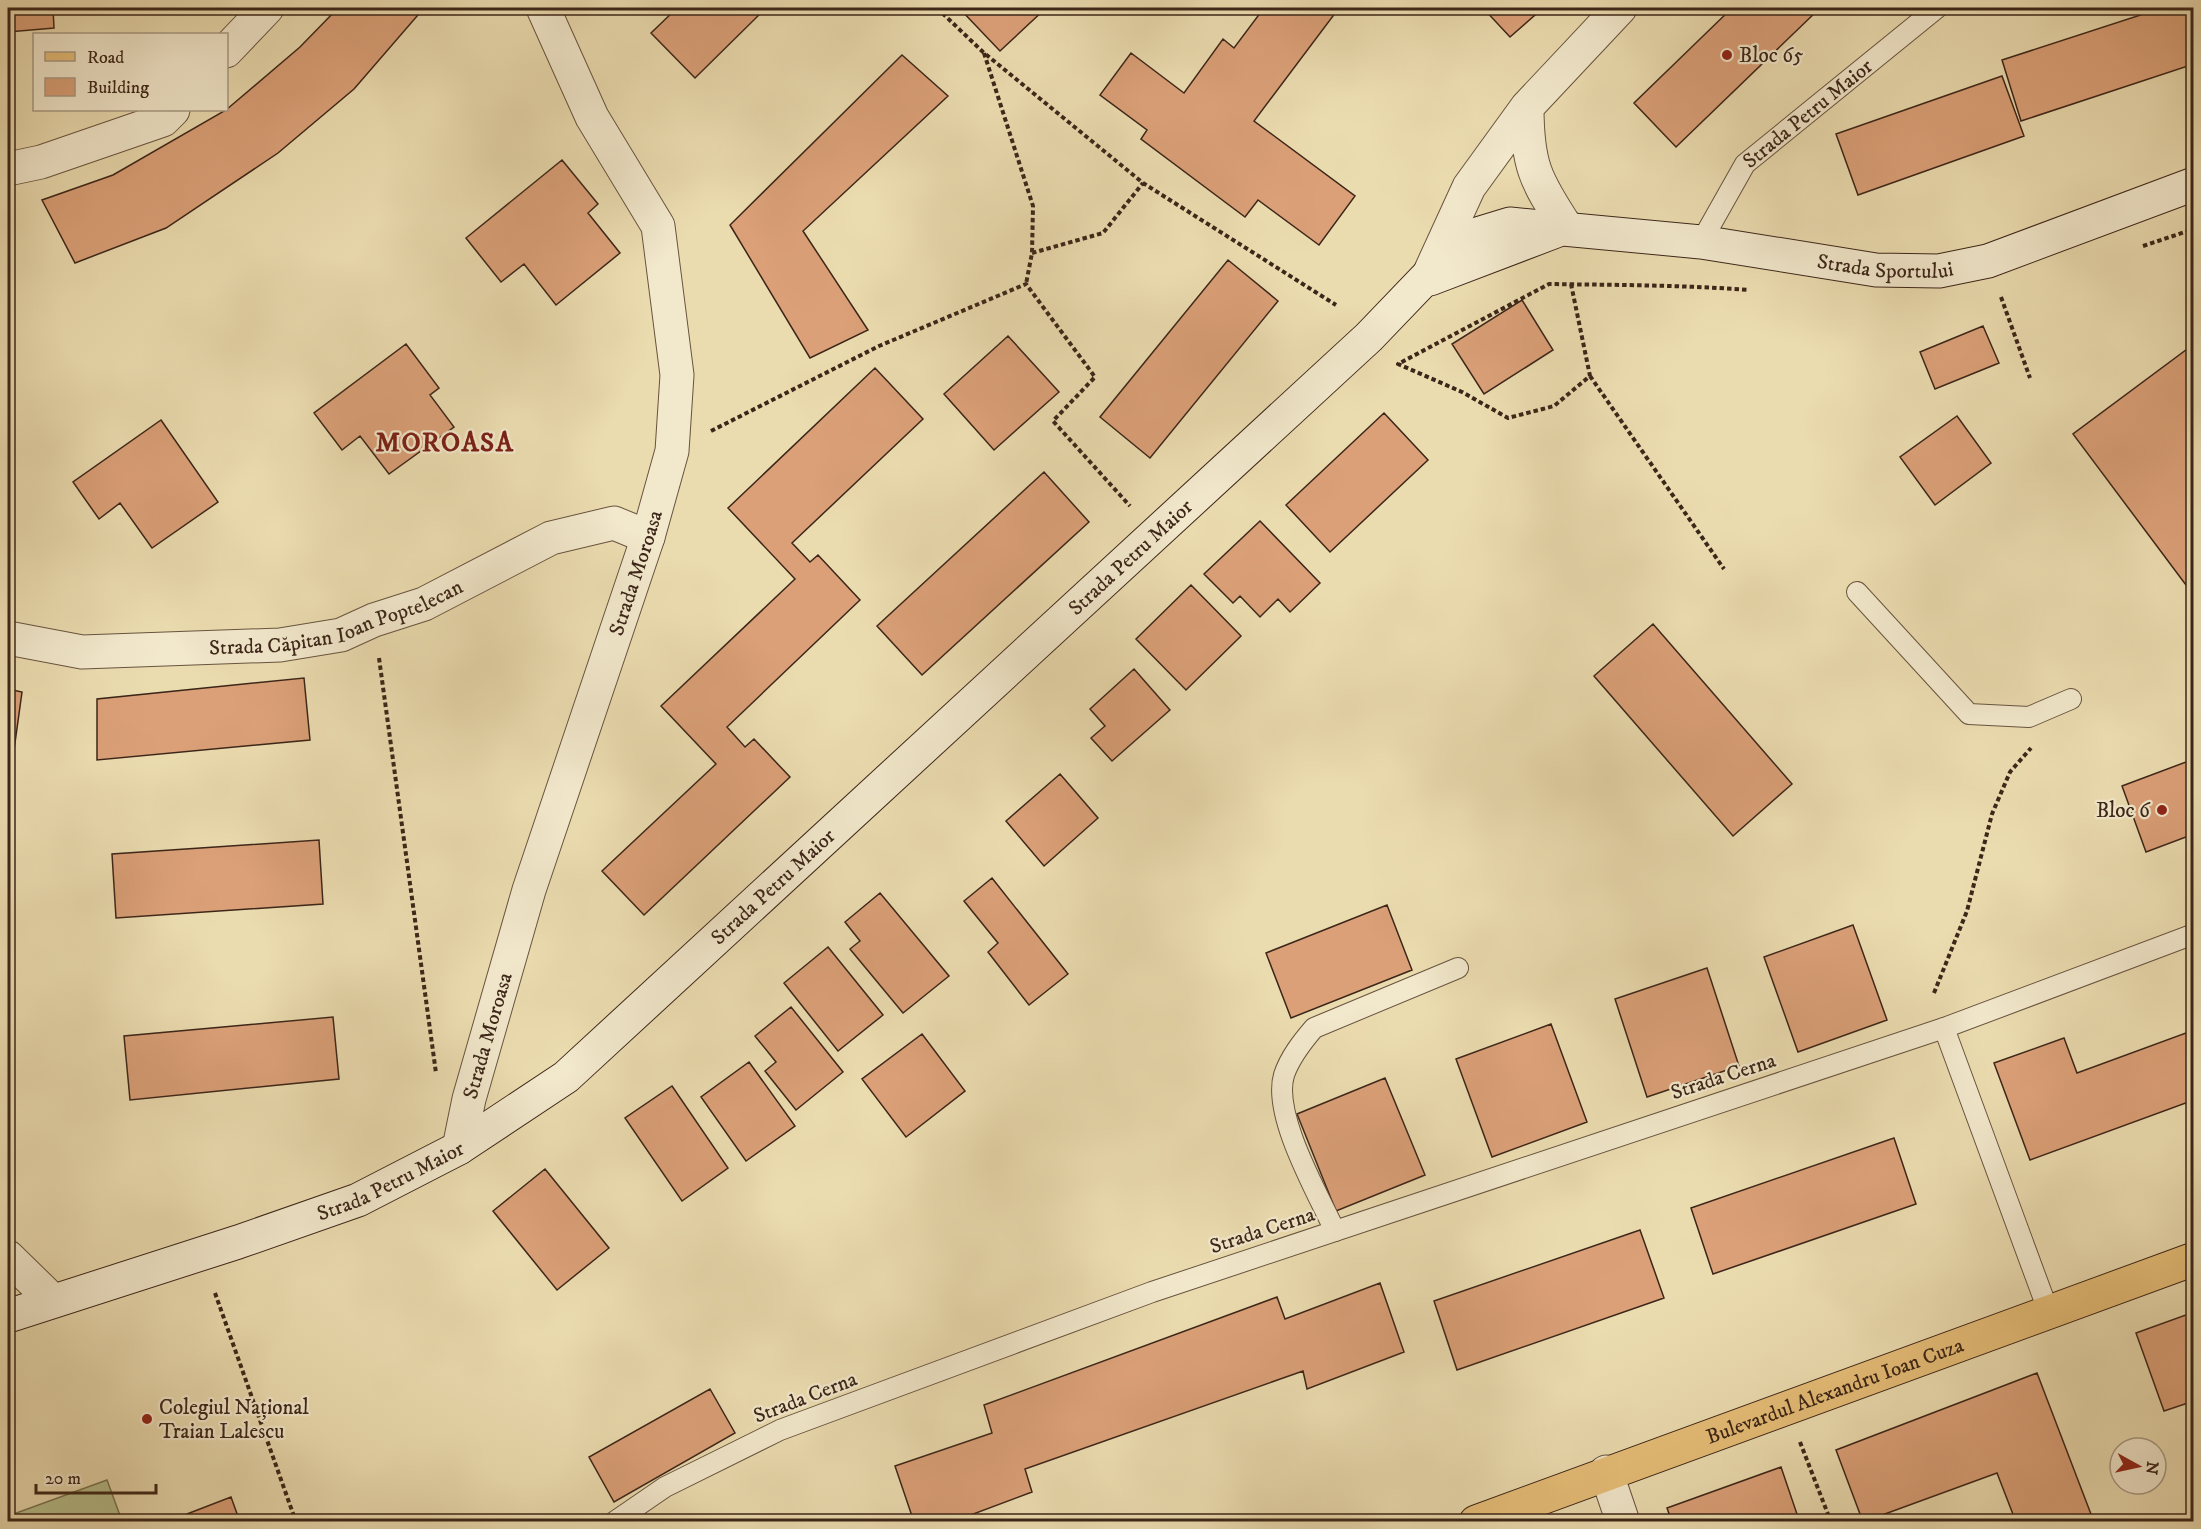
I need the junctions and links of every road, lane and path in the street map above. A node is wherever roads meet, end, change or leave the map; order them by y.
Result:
1 (267, 8) edge
2 (543, 8) edge
3 (937, 8) edge
4 (1620, 8) edge
5 (1937, 8) edge
6 (228, 49) edge
7 (983, 52) junction
8 (1527, 107) junction
9 (172, 111) edge
10 (8, 169) edge
11 (1143, 183) junction
12 (2193, 184) edge
13 (1566, 227) junction
14 (1701, 242) junction
15 (1032, 253) junction
16 (1427, 280) junction
17 (1026, 284) junction
18 (1549, 284) dead end
19 (1571, 284) dead end
20 (2000, 294) dead end
21 (1336, 305) dead end
22 (1590, 376) junction
23 (2030, 378) dead end
24 (672, 450) junction
25 (1130, 507) dead end
26 (648, 537) junction
27 (1724, 569) dead end
28 (1857, 592) dead end
29 (374, 620) junction
30 (8, 638) edge
31 (2071, 699) dead end
32 (2036, 742) dead end
33 (2193, 934) edge
34 (1458, 968) dead end
35 (1934, 993) dead end
36 (1944, 1028) junction
37 (437, 1080) dead end
38 (459, 1148) junction
39 (1335, 1231) junction
40 (8, 1257) edge
41 (2193, 1259) edge
42 (215, 1293) dead end
43 (53, 1301) junction
44 (2049, 1313) junction
45 (8, 1316) edge
46 (1787, 1408) junction
47 (1606, 1473) junction
48 (296, 1521) edge
49 (614, 1521) edge
50 (1476, 1521) edge
51 (1623, 1521) edge
52 (1831, 1521) edge

1 - 6 street
2 - 24 street, Strada Moroasa
3 - 7 path
4 - 8 street, Strada Petru Maior
5 - 14 lane, Strada Petru Maior
7 - 11 path
7 - 15 path
8 - 13 street
8 - 16 street, Strada Petru Maior
9 - 10 street
11 - 15 path
11 - 21 path
12 - 14 street, Strada Sportului
13 - 14 street, Strada Sportului
13 - 16 street, Strada Petru Maior
15 - 17 path
16 - 38 street, Strada Petru Maior
17 - 24 path
17 - 25 path
18 - 22 path
19 - 22 path
20 - 23 path
22 - 27 path
24 - 26 street, Strada Moroasa
26 - 29 street, Strada Căpitan Ioan Poptelecan
26 - 38 street, Strada Moroasa
28 - 31 lane
29 - 30 street, Strada Căpitan Ioan Poptelecan
29 - 37 path
32 - 35 path
33 - 36 lane, Strada Cerna
34 - 39 lane
36 - 39 lane, Strada Cerna
36 - 44 lane
38 - 43 street, Strada Petru Maior
39 - 49 lane, Strada Cerna
40 - 43 street
41 - 44 main road, Bulevardul Alexandru Ioan Cuza
42 - 48 path
43 - 45 street, Strada Petru Maior
44 - 46 main road, Bulevardul Alexandru Ioan Cuza
46 - 47 main road, Bulevardul Alexandru Ioan Cuza
46 - 52 path
47 - 50 main road, Bulevardul Alexandru Ioan Cuza
47 - 51 street

